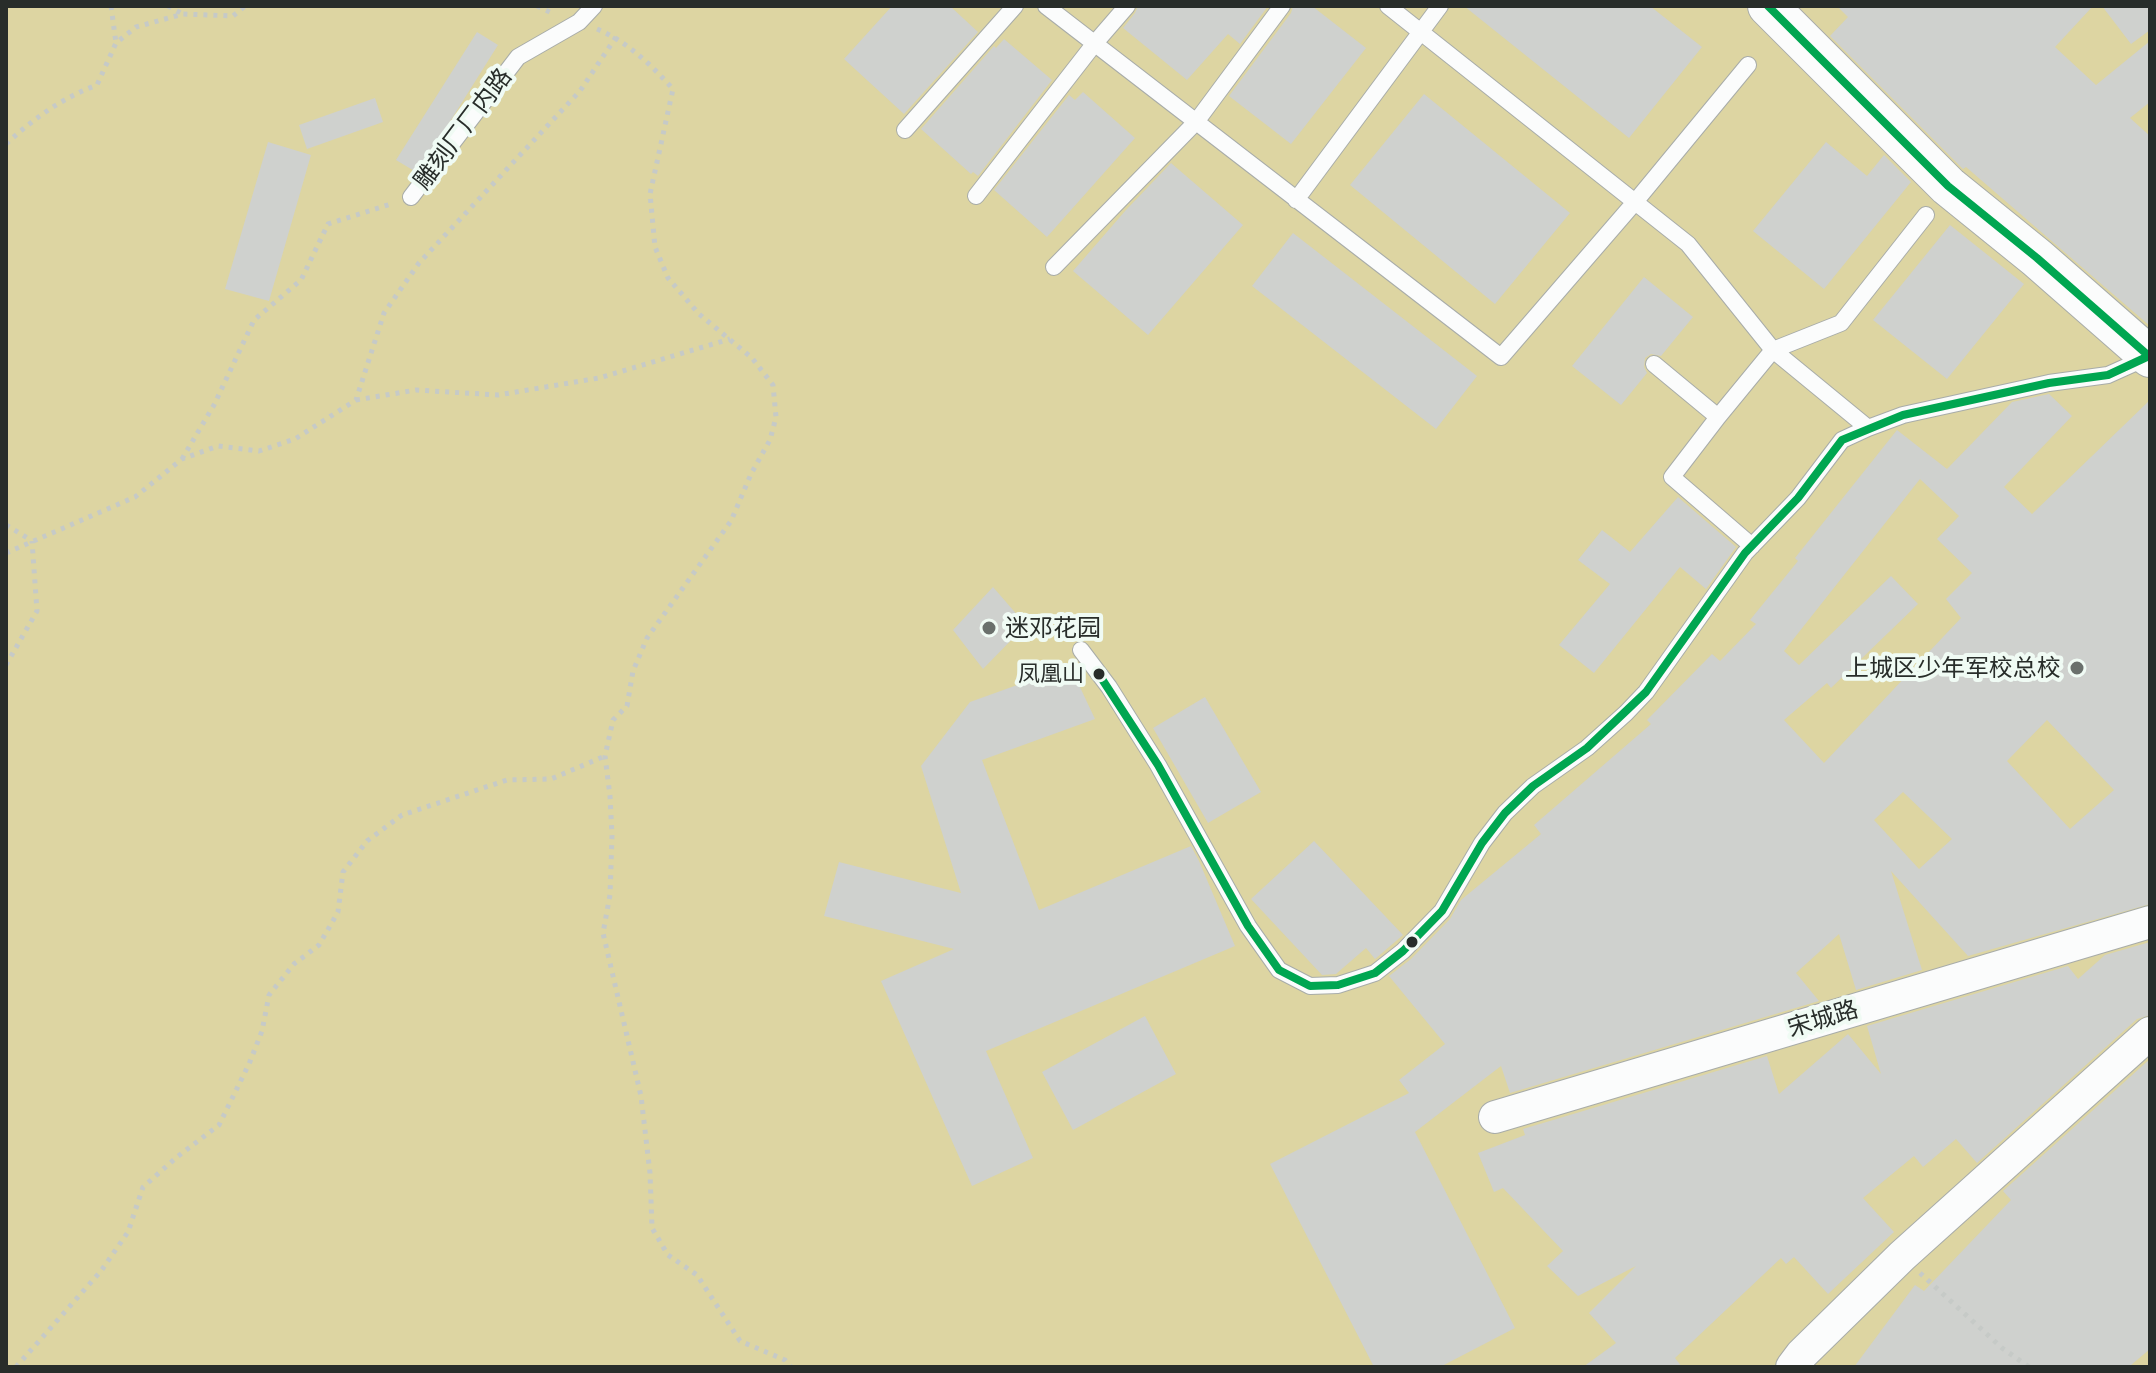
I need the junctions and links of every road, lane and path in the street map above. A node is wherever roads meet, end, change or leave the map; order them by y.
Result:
1 (111, 6) edge
2 (168, 6) edge
3 (245, 6) edge
4 (537, 6) edge
5 (594, 6) edge
6 (1015, 6) edge
7 (1046, 6) edge
8 (1127, 6) edge
9 (1282, 6) edge
10 (1388, 6) edge
11 (1440, 6) edge
12 (1768, 6) edge
13 (183, 14) junction
14 (579, 22) junction
15 (1421, 32) junction
16 (616, 37) junction
17 (116, 43) junction
18 (1095, 43) junction
19 (1748, 65) dead end
20 (1196, 122) junction
21 (905, 130) dead end
22 (6, 144) edge
23 (976, 196) dead end
24 (411, 197) joint
25 (1296, 200) junction
26 (1635, 202) junction
27 (1926, 215) dead end
28 (1054, 267) dead end
29 (730, 339) junction
30 (1773, 350) junction
31 (2150, 357) edge
32 (1654, 364) dead end
33 (356, 400) junction
34 (1718, 417) junction
35 (1868, 428) junction
36 (182, 459) junction
37 (6, 525) edge
38 (32, 541) junction
39 (1752, 546) junction
40 (6, 553) edge
41 (1081, 650) dead end
42 (6, 665) edge
43 (605, 756) junction
44 (2150, 922) edge
45 (2150, 1033) edge
46 (1495, 1117) dead end
47 (1902, 1256) junction
48 (16, 1367) edge
49 (791, 1367) edge
50 (1792, 1367) edge
51 (2029, 1367) edge

1 - 17 path
2 - 13 path
3 - 13 path
4 - 14 path
5 - 14 lane, 雕刻厂厂内路
6 - 21 lane
7 - 18 lane
8 - 18 lane
9 - 20 lane
10 - 15 lane
11 - 15 lane
12 - 31 street
13 - 17 path
14 - 16 path
14 - 24 lane, 雕刻厂厂内路
15 - 25 lane
15 - 26 lane
16 - 29 path
16 - 33 path
17 - 22 path
18 - 20 lane
18 - 23 lane
19 - 26 lane
20 - 25 lane
20 - 28 lane
24 - 36 path
25 - 26 lane
26 - 30 lane
27 - 30 lane
29 - 33 path
29 - 43 path
30 - 34 lane
30 - 35 lane
31 - 35 lane
32 - 34 lane
33 - 36 path
34 - 39 lane
35 - 39 lane
36 - 38 path
37 - 38 path
38 - 40 path
38 - 42 path
39 - 41 lane
43 - 48 path
43 - 49 path
44 - 46 street, 宋城路
45 - 47 street
47 - 50 street
47 - 51 path

